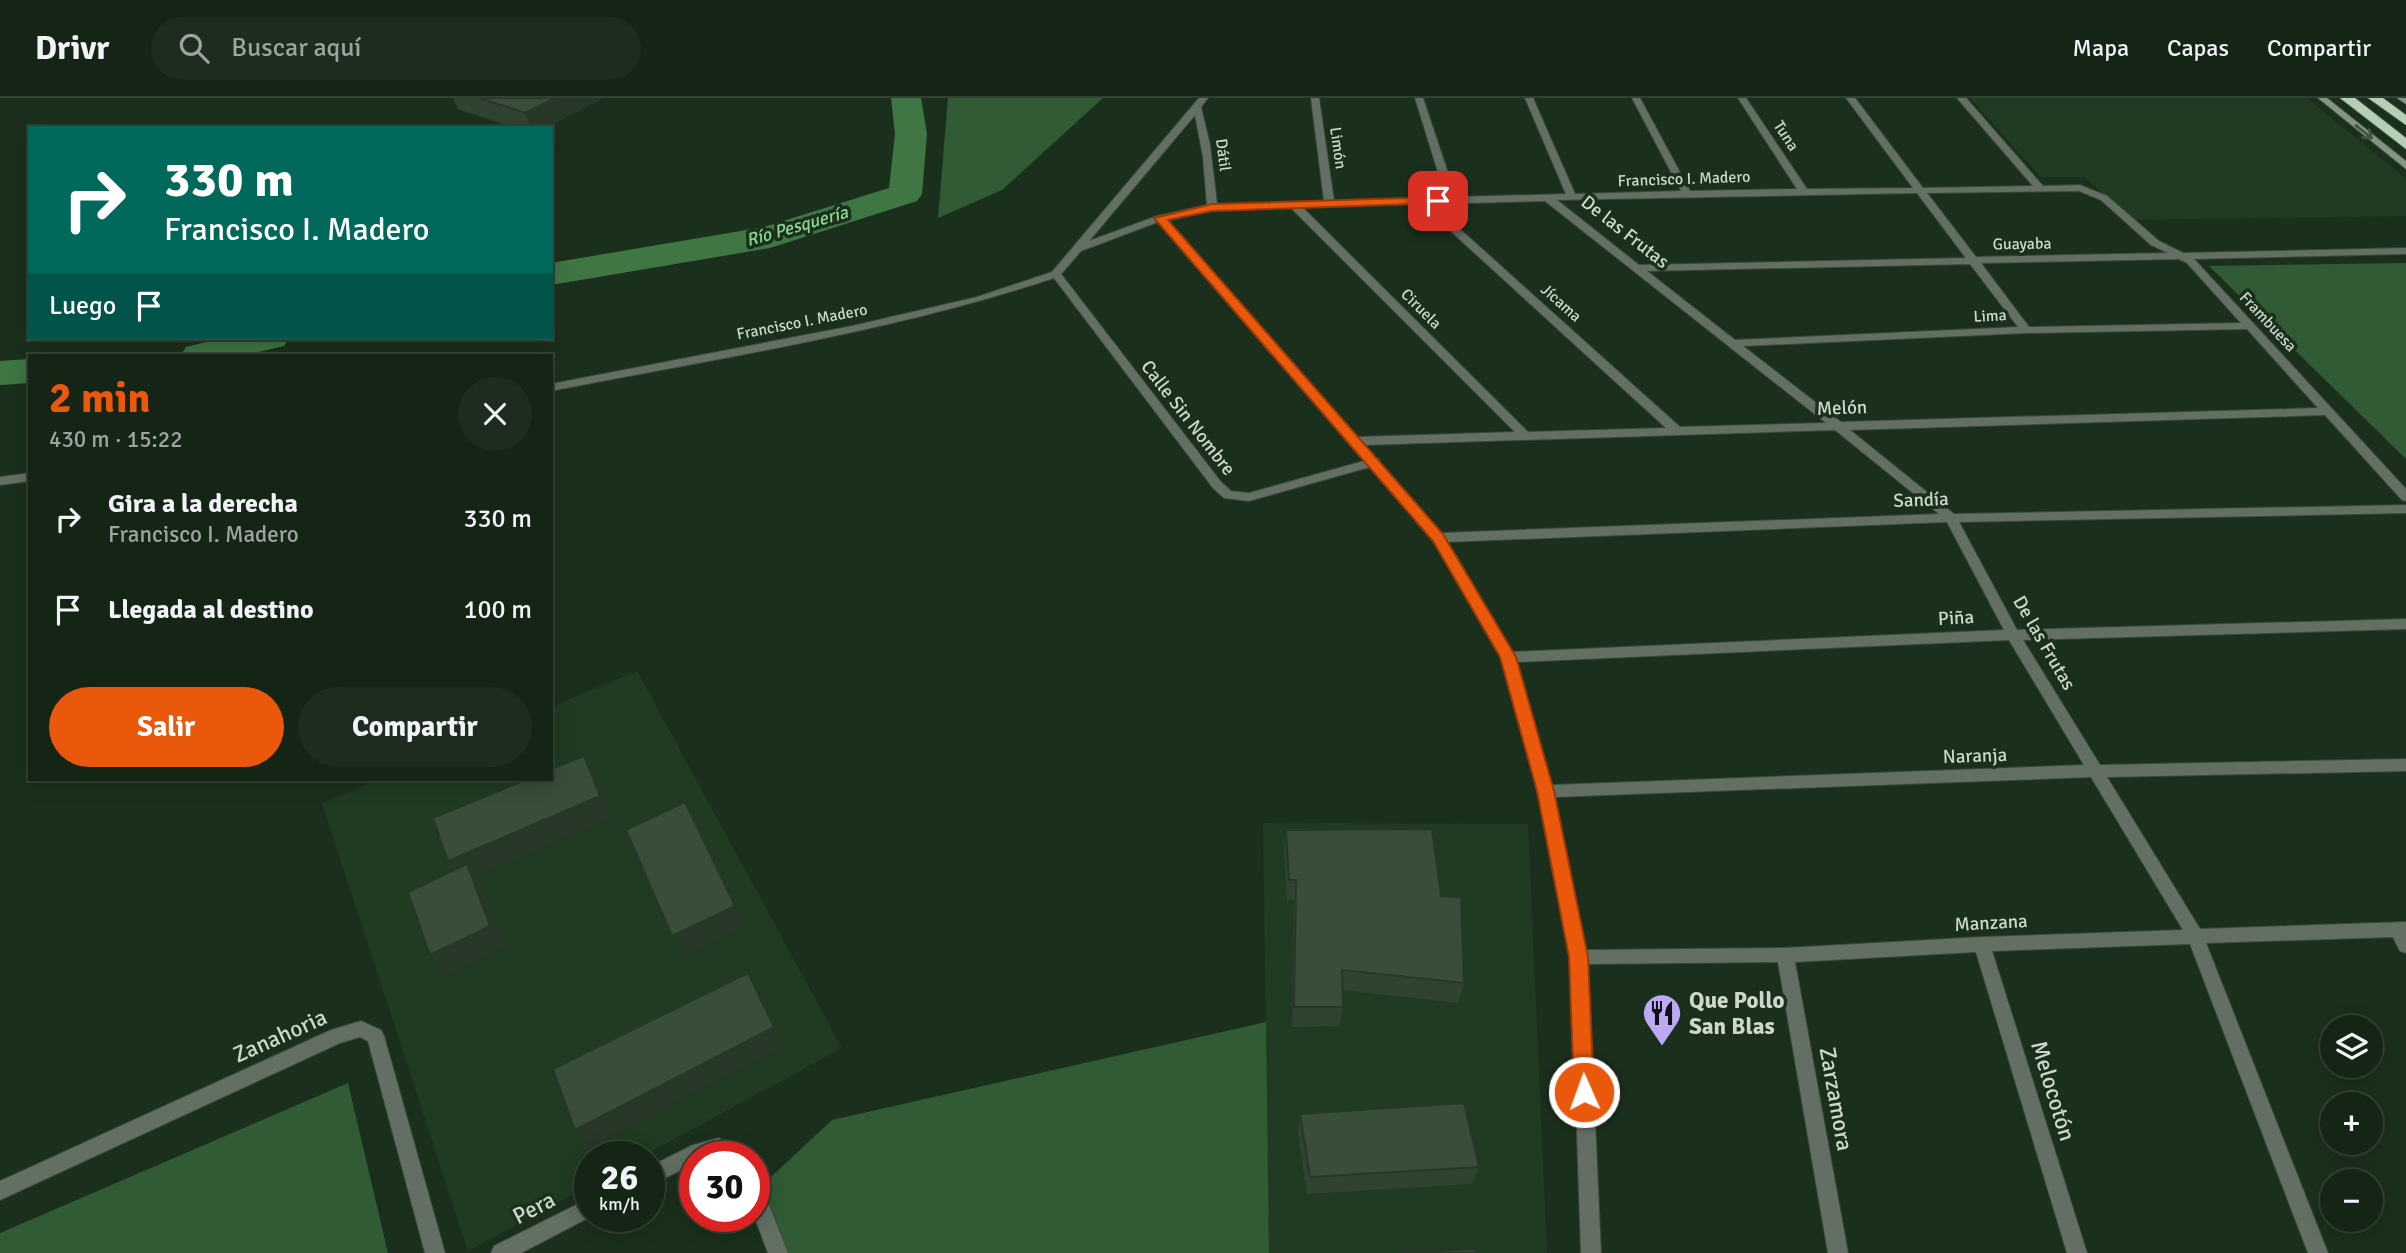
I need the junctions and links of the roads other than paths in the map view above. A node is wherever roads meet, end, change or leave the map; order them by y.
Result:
1 (1204, 98) edge
2 (1315, 98) edge
3 (1419, 98) edge
4 (1529, 98) edge
5 (1636, 98) edge
6 (1742, 98) edge
7 (1850, 98) edge
8 (1961, 98) edge
9 (2322, 98) edge
10 (2347, 98) edge
11 (2375, 98) edge
12 (2402, 98) edge
13 (2406, 102) edge
14 (1198, 108) junction
15 (2406, 121) edge
16 (2406, 145) edge
17 (2406, 166) edge
18 (2039, 187) junction
19 (1917, 189) junction
20 (2089, 190) joint
21 (1802, 191) junction
22 (1687, 194) junction
23 (1548, 198) junction
24 (1573, 198) junction
25 (1452, 200) junction
26 (1423, 201) junction
27 (1329, 203) junction
28 (1294, 205) junction
29 (1212, 208) junction
30 (1160, 218) junction
31 (1076, 249) junction
32 (2406, 251) edge
33 (2184, 256) junction
34 (1974, 261) junction
35 (1638, 268) junction
36 (1056, 274) junction
37 (2250, 326) junction
38 (2026, 330) junction
39 (1732, 343) junction
40 (553, 388) edge
41 (2329, 411) junction
42 (1837, 426) junction
43 (1676, 430) junction
44 (1525, 436) junction
45 (1357, 441) junction
46 (1375, 462) junction
47 (28, 477) edge
48 (0, 481) edge
49 (2406, 497) edge
50 (2406, 509) edge
51 (1951, 518) junction
52 (1438, 538) junction
53 (2404, 627) edge
54 (2013, 635) junction
55 (1508, 657) junction
56 (2406, 765) edge
57 (2096, 771) junction
58 (1546, 791) junction
59 (2402, 929) edge
60 (2195, 935) junction
61 (1982, 944) junction
62 (2406, 946) edge
63 (1785, 954) junction
64 (1579, 957) junction
65 (0, 1191) edge
66 (574, 1215) edge
67 (770, 1232) edge
68 (435, 1253) edge
69 (501, 1253) edge
70 (778, 1253) edge
71 (1591, 1253) edge
72 (1838, 1253) edge
73 (2077, 1253) edge
74 (2318, 1253) edge

1 - 14 street
2 - 27 street, Limón
3 - 25 street
4 - 24 street
5 - 22 street
6 - 21 street, Tuna
7 - 19 street
8 - 18 street
9 -> 17 street
10 - 16 highway
11 - 15 highway
12 - 13 street
14 - 29 street, Dátil
14 - 31 street
18 - 19 street, Francisco I. Madero
18 - 20 street, Francisco I. Madero
19 - 21 street, Francisco I. Madero
19 - 34 street
20 - 33 street, Frambuesa
21 - 22 street, Francisco I. Madero
22 - 24 street, Francisco I. Madero
23 - 24 street, Francisco I. Madero
23 - 25 street, Francisco I. Madero
23 - 35 street, De las Frutas
25 - 26 street, Francisco I. Madero
26 - 27 street, Francisco I. Madero
26 - 43 street, Jícama
27 - 28 street, Francisco I. Madero
28 - 29 street, Francisco I. Madero
28 - 44 street, Ciruela
29 - 30 street, Francisco I. Madero
30 - 31 street, Francisco I. Madero
30 - 45 street
31 - 36 street
32 - 33 street, Guayaba
33 - 34 street, Guayaba
33 - 37 street, Frambuesa
34 - 35 street, Guayaba
34 - 38 street
35 - 39 street, De las Frutas
36 - 40 street, Francisco I. Madero
36 - 46 street, Calle Sin Nombre
37 - 38 street, Lima
37 - 41 street, Frambuesa
38 - 39 street, Lima
39 - 42 street, De las Frutas
41 - 42 street, Melón
41 - 49 street, Frambuesa
42 - 43 street, Melón
42 - 51 street, De las Frutas
43 - 44 street, Melón
44 - 45 street, Melón
45 - 46 street
46 - 52 street
47 - 48 street
50 - 51 street, Sandía
51 - 52 street, Sandía
51 - 54 street, De las Frutas
52 - 55 street
53 - 54 street, Piña
54 - 55 street, Piña
54 - 57 street, De las Frutas
55 - 58 street
56 - 57 street, Naranja
57 - 58 street, Naranja
57 - 60 street, De las Frutas
58 - 64 street
59 - 60 street, Manzana
59 - 62 street
60 - 61 street, Manzana
60 - 74 street, De las Frutas
61 - 63 street, Manzana
61 - 73 street, Melocotón
63 - 64 street, Manzana
63 - 72 street, Zarzamora
64 - 71 street
65 - 68 street, Zanahoria
66 - 69 street, Pera
67 - 70 street

